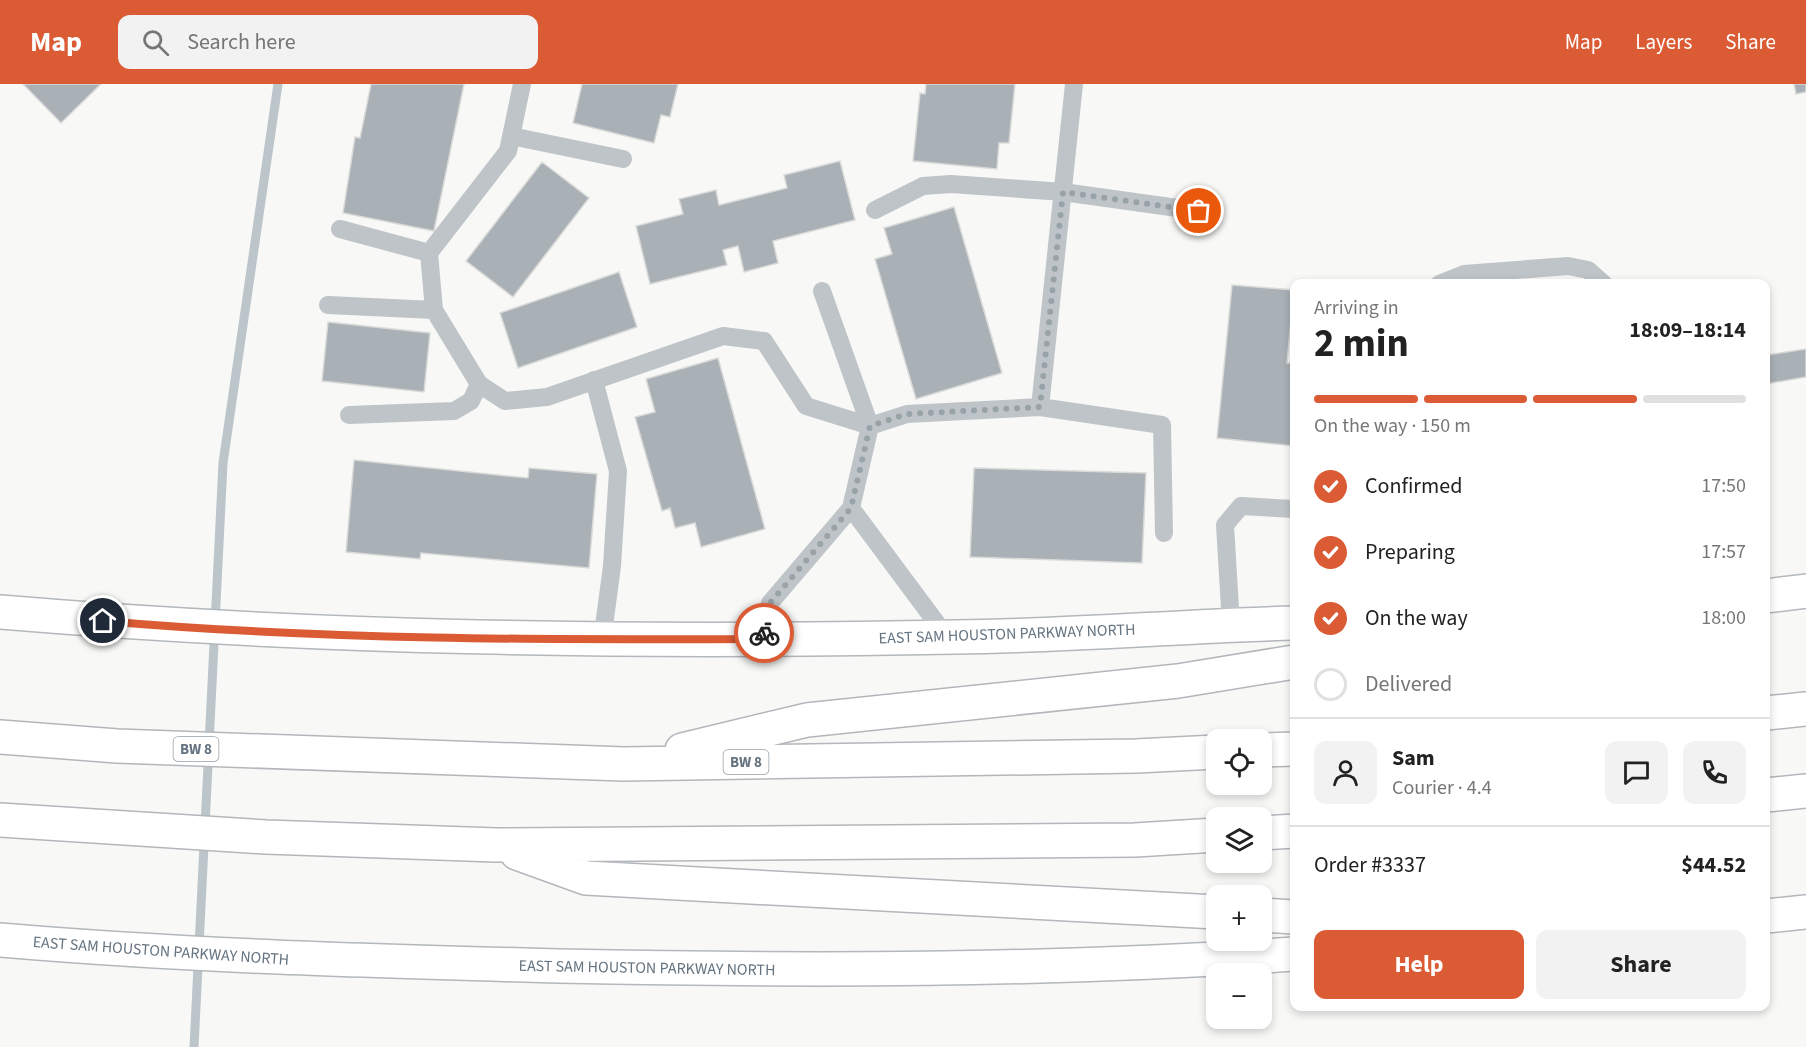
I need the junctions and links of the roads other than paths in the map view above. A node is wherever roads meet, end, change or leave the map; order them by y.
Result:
1 (522, 84) edge
2 (1074, 84) edge
3 (511, 136) junction
4 (623, 159) dead end
5 (1063, 192) junction
6 (875, 210) dead end
7 (1199, 211) dead end
8 (340, 229) dead end
9 (429, 253) junction
10 (1452, 279) edge
11 (1598, 279) edge
12 (822, 291) dead end
13 (328, 305) dead end
14 (434, 310) junction
15 (594, 380) junction
16 (478, 384) junction
17 (1040, 407) junction
18 (349, 415) dead end
19 (870, 426) junction
20 (851, 508) junction
21 (1290, 509) edge
22 (1164, 533) dead end
23 (1806, 591) edge
24 (1770, 596) edge
25 (0, 612) edge
26 (1290, 623) edge
27 (1231, 625) junction
28 (947, 637) junction
29 (763, 639) junction
30 (602, 640) junction
31 (1290, 663) edge
32 (1806, 709) edge
33 (1770, 713) edge
34 (0, 737) edge
35 (1290, 749) edge
36 (1272, 750) edge
37 (1206, 752) edge
38 (624, 764) junction
39 (1806, 791) edge
40 (1770, 795) edge
41 (0, 820) edge
42 (1290, 831) edge
43 (1272, 832) edge
44 (1206, 836) edge
45 (496, 845) junction
46 (1206, 911) edge
47 (1806, 912) edge
48 (1272, 916) edge
49 (1770, 916) edge
50 (1290, 917) edge
51 (0, 940) edge
52 (1290, 954) edge

1 - 3 lane
2 - 5 lane
3 - 4 lane
3 - 9 lane
5 - 6 lane
5 - 7 lane
5 - 17 lane
8 - 9 lane
9 - 14 lane
10 - 11 lane
12 - 19 lane
13 - 14 lane
14 - 16 lane
15 - 16 lane
15 - 19 lane
15 - 30 lane
16 - 18 lane
17 - 19 lane
17 - 22 lane
19 - 20 lane
20 - 28 lane
20 - 29 lane
21 - 27 lane
23 - 24 main road
25 - 30 main road, EAST SAM HOUSTON PARKWAY NORTH
26 - 27 main road, EAST SAM HOUSTON PARKWAY NORTH
27 - 28 main road, EAST SAM HOUSTON PARKWAY NORTH
28 - 29 main road, EAST SAM HOUSTON PARKWAY NORTH
29 - 30 main road, EAST SAM HOUSTON PARKWAY NORTH
31 - 38 main road
32 - 33 main road
34 - 38 main road, BW 8
35 - 36 main road
37 - 38 main road, BW 8
39 - 40 main road
41 - 45 main road
42 - 43 main road
44 - 45 main road
45 - 46 main road
47 - 49 main road
48 - 50 main road
51 - 52 main road, EAST SAM HOUSTON PARKWAY NORTH

